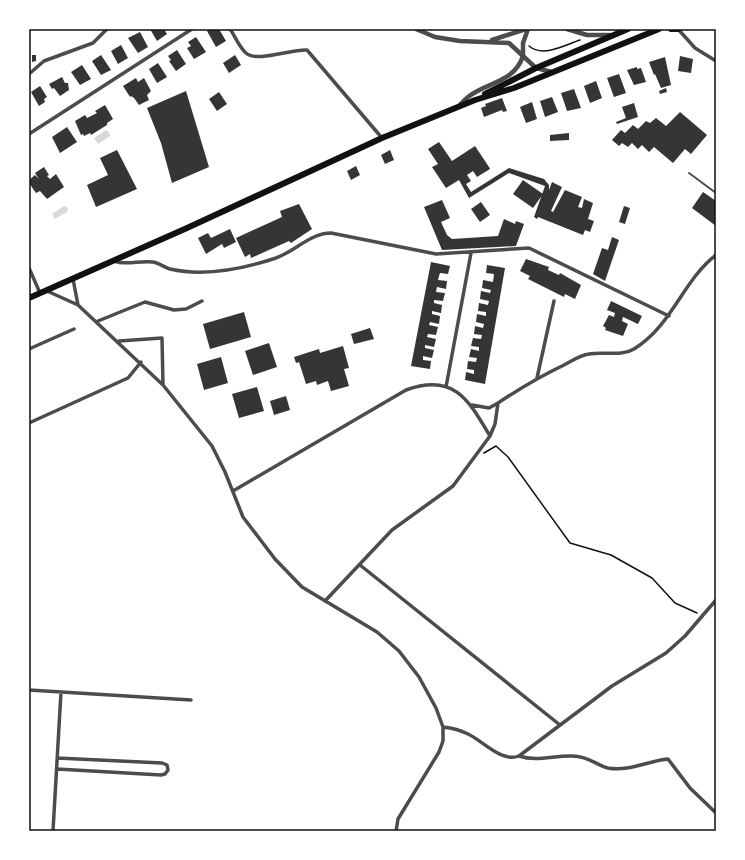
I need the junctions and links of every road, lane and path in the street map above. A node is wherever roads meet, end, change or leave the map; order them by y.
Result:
1 (107, 29) edge
2 (192, 29) edge
3 (230, 29) edge
4 (416, 29) edge
5 (527, 29) edge
6 (568, 29) edge
7 (628, 29) edge
8 (660, 29) edge
9 (671, 29) edge
10 (678, 29) edge
11 (616, 35) junction
12 (583, 38) dead end
13 (486, 42) junction
14 (527, 45) dead end
15 (523, 56) junction
16 (716, 61) edge
17 (536, 68) junction
18 (554, 72) junction
19 (29, 74) edge
20 (475, 100) junction
21 (458, 106) junction
22 (29, 134) edge
23 (382, 138) junction
24 (689, 173) dead end
25 (716, 193) edge
26 (471, 253) junction
27 (716, 255) edge
28 (114, 261) junction
29 (29, 268) edge
30 (73, 279) junction
31 (47, 291) junction
32 (40, 294) junction
33 (29, 298) edge
34 (202, 301) dead end
35 (554, 301) dead end
36 (78, 305) junction
37 (669, 316) junction
38 (98, 321) junction
39 (74, 329) dead end
40 (119, 341) junction
41 (29, 350) edge
42 (142, 362) junction
43 (537, 378) junction
44 (163, 385) junction
45 (446, 387) junction
46 (498, 403) junction
47 (472, 405) junction
48 (29, 423) edge
49 (490, 436) junction
50 (480, 456) dead end
51 (233, 491) junction
52 (360, 565) junction
53 (716, 600) edge
54 (325, 601) junction
55 (704, 616) junction
56 (29, 690) edge
57 (60, 692) junction
58 (190, 700) dead end
59 (560, 725) junction
60 (443, 727) junction
61 (519, 756) junction
62 (58, 758) junction
63 (57, 769) junction
64 (716, 813) edge
65 (53, 831) edge
66 (396, 831) edge

1 - 19 street
2 - 22 street
3 - 23 street
4 - 13 street
5 - 13 street
5 - 15 street
6 - 11 street
7 - 11 main road
8 - 18 main road
9 - 10 main road
10 - 16 street
11 - 17 main road
12 - 14 path
13 - 15 street
15 - 17 street
15 - 21 street
17 - 18 street
17 - 20 main road
18 - 20 main road
20 - 21 main road
21 - 23 main road
23 - 28 main road
24 - 25 lane
26 - 28 street
26 - 37 street
26 - 45 street
27 - 37 street
28 - 30 main road
29 - 32 street
30 - 31 main road
30 - 36 street
31 - 32 main road
31 - 36 street
32 - 33 main road
34 - 38 street
35 - 43 street
36 - 38 street
37 - 43 street
38 - 40 street
39 - 41 street
40 - 42 street
40 - 44 street
42 - 44 street
42 - 48 street
43 - 46 street
44 - 51 street
45 - 47 street
45 - 51 street
46 - 47 street
46 - 49 street
47 - 49 street
49 - 52 street
50 - 55 path
51 - 54 street
52 - 54 street
52 - 59 street
53 - 55 street
54 - 60 street
55 - 59 street
56 - 57 street
57 - 58 street
57 - 62 street
59 - 61 street
60 - 61 street
60 - 66 street
61 - 64 street
62 - 63 street
62 - 63 street
63 - 65 street

